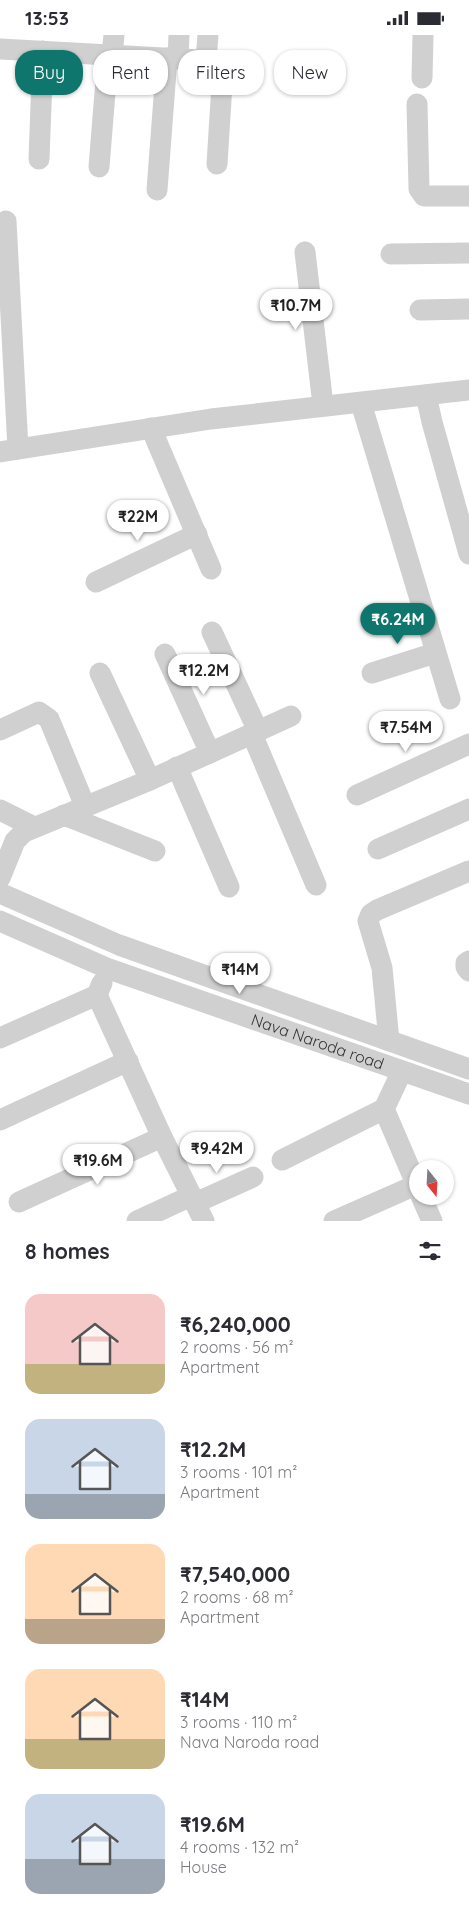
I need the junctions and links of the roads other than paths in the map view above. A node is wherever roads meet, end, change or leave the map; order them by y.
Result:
1 (179, 35) edge
2 (208, 35) edge
3 (423, 35) edge
4 (47, 46) edge
5 (111, 48) edge
6 (0, 49) edge
7 (207, 50) edge
8 (172, 58) junction
9 (178, 58) edge
10 (422, 78) dead end
11 (221, 95) edge
12 (417, 104) dead end
13 (39, 159) dead end
14 (217, 165) dead end
15 (100, 167) dead end
16 (157, 190) dead end
17 (469, 196) edge
18 (6, 221) dead end
19 (305, 253) dead end
20 (469, 253) edge
21 (391, 254) dead end
22 (469, 309) edge
23 (420, 310) dead end
24 (469, 390) edge
25 (426, 395) junction
26 (361, 403) junction
27 (322, 405) junction
28 (151, 428) junction
29 (9, 450) edge
30 (197, 534) junction
31 (469, 555) edge
32 (211, 569) dead end
33 (96, 582) dead end
34 (212, 632) dead end
35 (435, 653) junction
36 (165, 654) dead end
37 (100, 673) dead end
38 (372, 673) dead end
39 (450, 699) dead end
40 (291, 716) dead end
41 (0, 729) edge
42 (255, 733) junction
43 (469, 745) edge
44 (210, 753) junction
45 (177, 767) junction
46 (150, 779) junction
47 (357, 795) dead end
48 (85, 806) junction
49 (469, 809) edge
50 (0, 810) edge
51 (64, 815) junction
52 (34, 827) junction
53 (378, 849) dead end
54 (155, 851) dead end
55 (469, 871) edge
56 (0, 878) edge
57 (316, 885) dead end
58 (229, 887) dead end
59 (0, 893) edge
60 (0, 921) edge
61 (119, 945) junction
62 (469, 961) edge
63 (109, 969) junction
64 (469, 971) edge
65 (97, 995) junction
66 (0, 1038) edge
67 (389, 1041) junction
68 (128, 1061) junction
69 (469, 1069) edge
70 (402, 1071) junction
71 (469, 1095) edge
72 (384, 1109) junction
73 (0, 1120) edge
74 (162, 1137) junction
75 (282, 1160) dead end
76 (409, 1168) edge
77 (253, 1177) dead end
78 (409, 1192) edge
79 (19, 1203) dead end
80 (425, 1205) edge
81 (197, 1207) edge
82 (137, 1221) edge
83 (334, 1221) edge
84 (432, 1221) edge

1 - 8 street
2 - 7 street
3 - 10 street
4 - 5 street
4 - 6 street
4 - 13 street
5 - 8 street
5 - 15 street
8 - 9 street
8 - 16 street
11 - 14 street
12 - 17 street
18 - 29 street
19 - 27 street
20 - 21 street
22 - 23 street
24 - 25 street
25 - 26 street
25 - 31 street
26 - 27 street
26 - 35 street
27 - 28 street
28 - 29 street
28 - 30 street
30 - 32 street
30 - 33 street
34 - 42 street
35 - 38 street
35 - 39 street
36 - 44 street
37 - 46 street
40 - 42 street
41 - 48 street
42 - 44 street
42 - 57 street
43 - 47 street
44 - 45 street
45 - 46 street
45 - 58 street
46 - 48 street
48 - 51 street
49 - 53 street
50 - 52 street
51 - 52 street
51 - 54 street
52 - 56 street
55 - 67 street
59 - 61 street
60 - 63 street, Nava Naroda road
61 - 63 street
61 - 67 street
62 - 64 street
63 - 65 street
63 - 70 street, Nava Naroda road
65 - 66 street
65 - 68 street
67 - 69 street
68 - 73 street
68 - 74 street
70 - 71 street, Nava Naroda road
70 - 72 street
72 - 75 street
72 - 76 street
74 - 79 street
74 - 81 street
77 - 81 street
78 - 83 street
80 - 84 street
81 - 82 street

